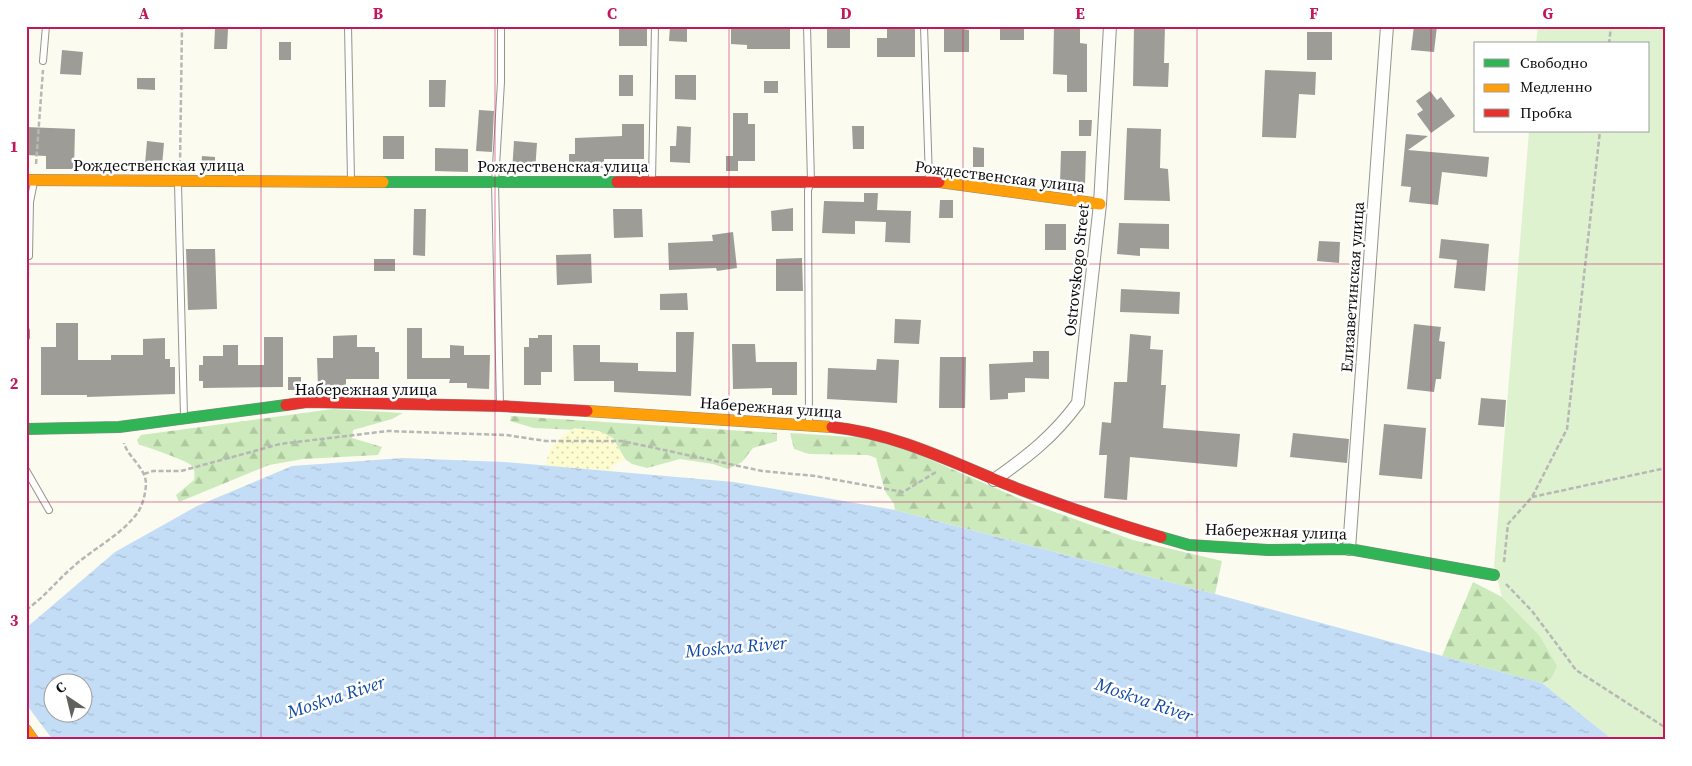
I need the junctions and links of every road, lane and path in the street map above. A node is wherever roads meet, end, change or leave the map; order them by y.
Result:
1 (46, 26) edge
2 (182, 26) edge
3 (348, 26) edge
4 (501, 26) edge
5 (655, 26) edge
6 (807, 26) edge
7 (924, 26) edge
8 (1110, 26) edge
9 (1387, 26) edge
10 (1611, 26) edge
11 (1609, 42) edge
12 (43, 61) joint
13 (1600, 132) edge
14 (30, 180) edge
15 (351, 181) junction
16 (929, 181) junction
17 (652, 182) junction
18 (811, 182) junction
19 (178, 183) junction
20 (495, 183) junction
21 (1100, 204) junction
22 (29, 256) joint
23 (26, 331) edge
24 (26, 337) edge
25 (500, 406) junction
26 (184, 419) junction
27 (809, 425) junction
28 (119, 427) junction
29 (26, 429) edge
30 (951, 461) junction
31 (1666, 468) edge
32 (26, 470) edge
33 (144, 474) junction
34 (994, 480) junction
35 (1532, 497) junction
36 (49, 510) dead end
37 (1349, 550) junction
38 (1494, 575) junction
39 (26, 610) edge
40 (1666, 728) edge
41 (26, 730) edge
42 (33, 740) edge

1 - 12 lane
2 - 19 path
3 - 15 lane
4 - 20 lane
5 - 17 lane
6 - 18 lane
7 - 16 lane
8 - 21 street, Ostrovskogo Street
9 - 37 street, Елизаветинская улица
10 - 11 path
12 - 14 path
13 - 35 path
14 - 19 street, Рождественская улица
14 - 22 lane
15 - 19 street, Рождественская улица
15 - 20 street, Рождественская улица
16 - 18 street, Рождественская улица
16 - 21 street, Рождественская улица
17 - 18 street, Рождественская улица
17 - 20 street, Рождественская улица
18 - 27 lane
19 - 26 lane
20 - 25 lane
21 - 34 street, Ostrovskogo Street
22 - 23 path
23 - 24 lane
25 - 26 street, Набережная улица
25 - 27 street, Набережная улица
26 - 28 street, Набережная улица
27 - 30 street, Набережная улица
28 - 29 street, Набережная улица
28 - 33 path
30 - 33 path
30 - 34 street, Набережная улица
31 - 35 path
32 - 36 lane
33 - 39 path
34 - 37 street, Набережная улица
35 - 38 path
37 - 38 street, Набережная улица
38 - 40 path
41 - 42 street

